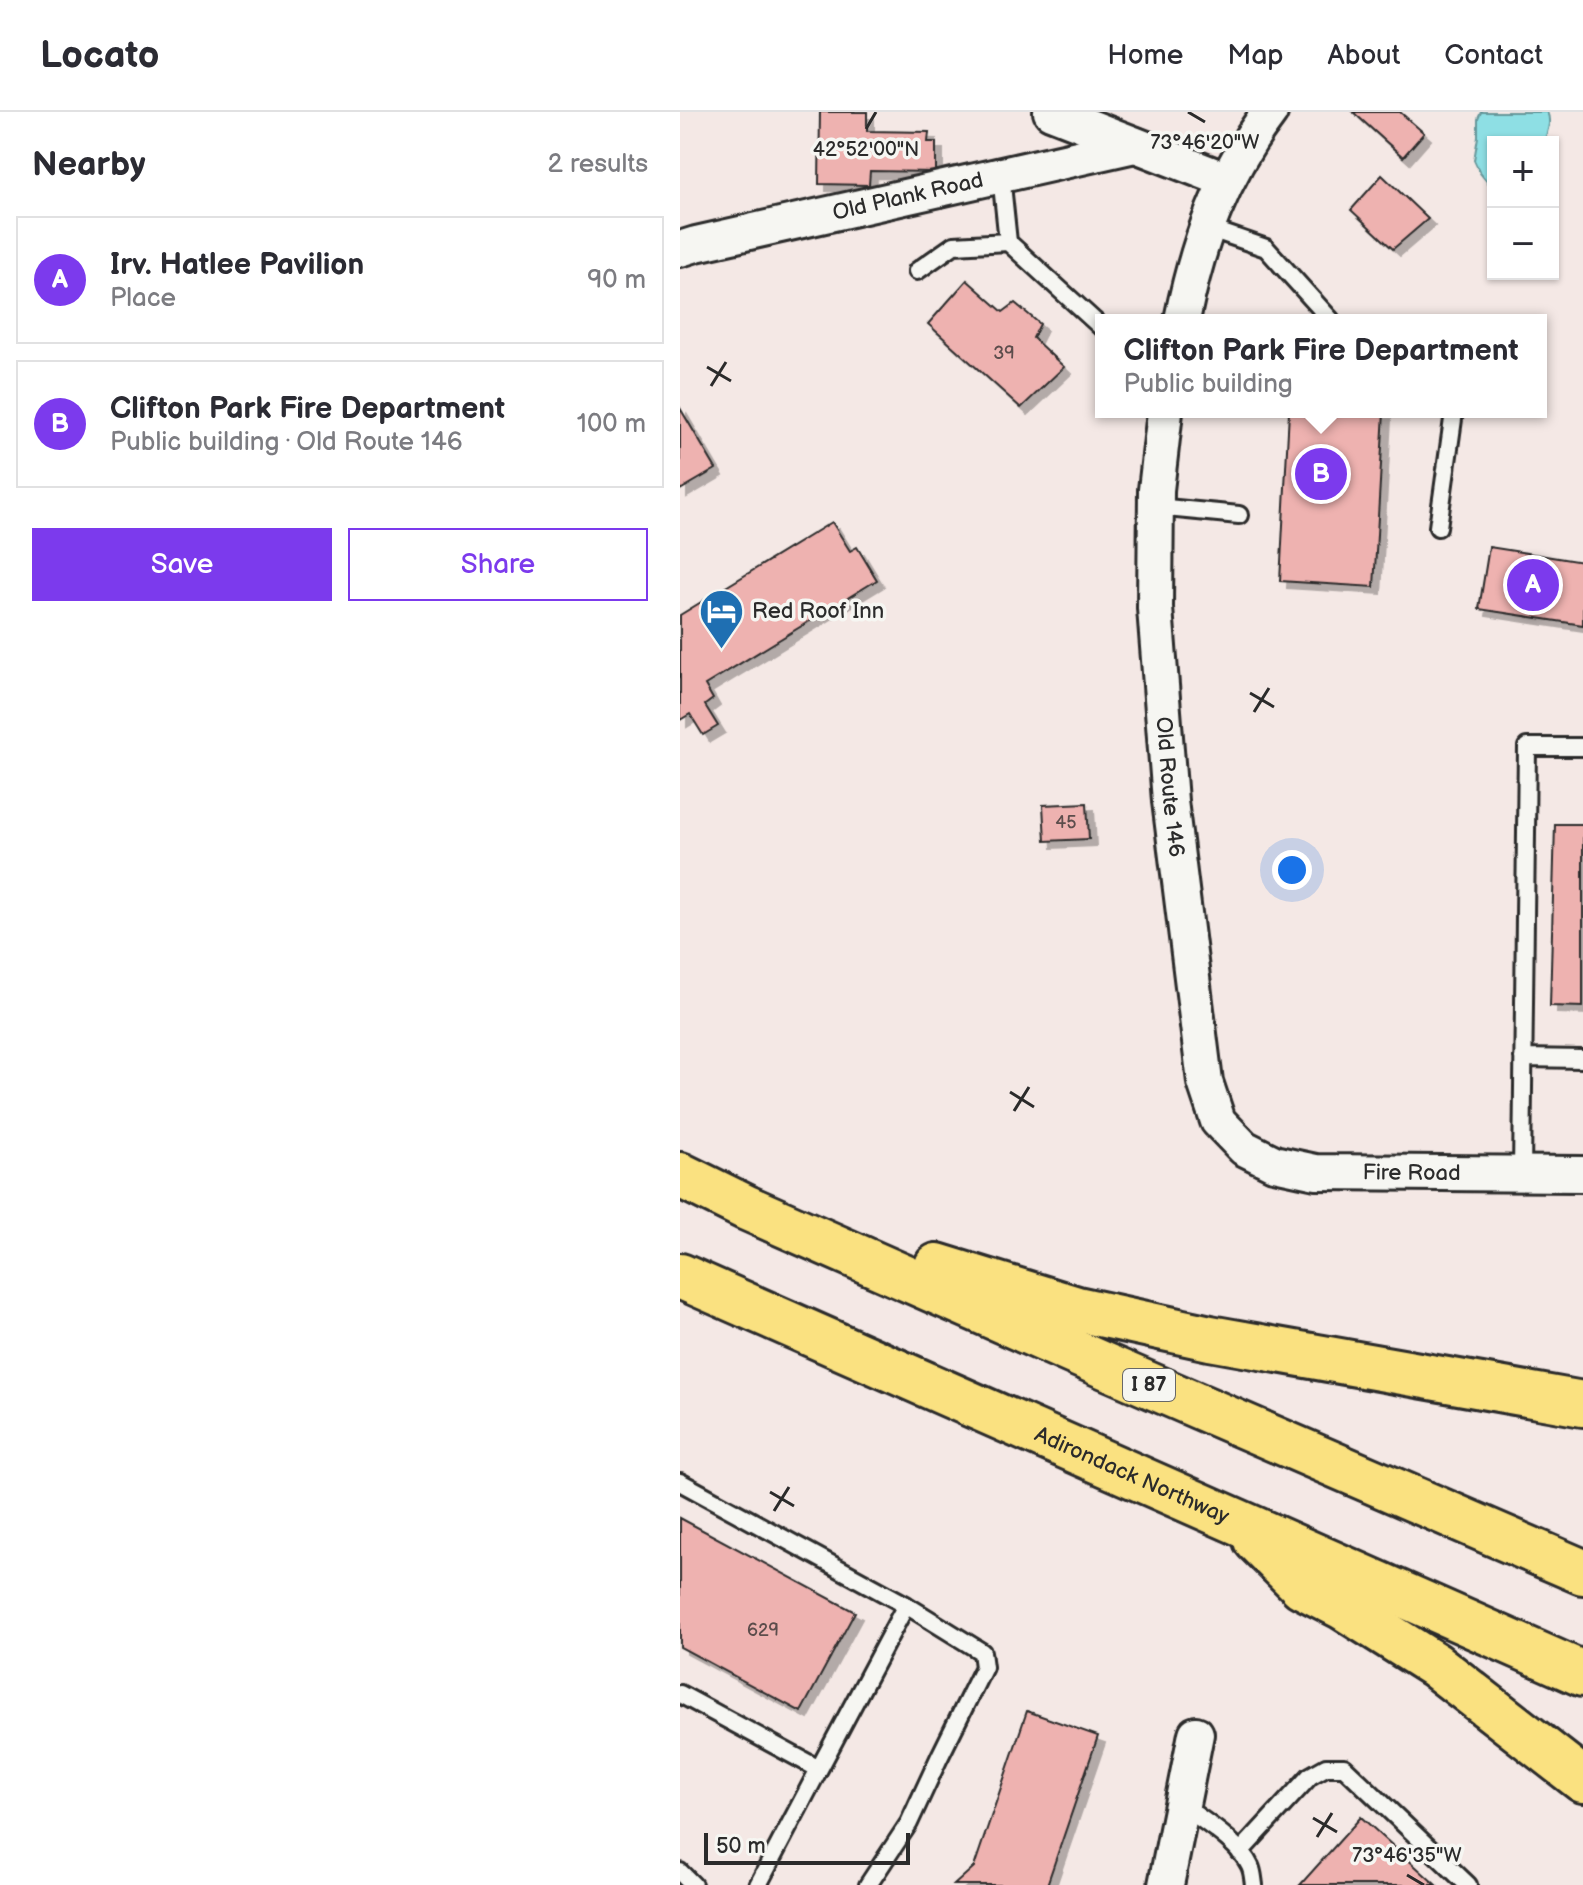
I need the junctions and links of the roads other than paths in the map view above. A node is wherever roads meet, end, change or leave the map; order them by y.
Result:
1 (1051, 112) edge
2 (1270, 112) edge
3 (1135, 145) junction
4 (1001, 175) junction
5 (1226, 180) junction
6 (1205, 227) junction
7 (1008, 242) junction
8 (680, 249) edge
9 (917, 271) dead end
10 (1183, 314) edge
11 (1326, 314) edge
12 (1095, 322) edge
13 (1164, 418) edge
14 (1453, 418) edge
15 (1156, 507) junction
16 (1239, 515) dead end
17 (1438, 527) dead end
18 (1583, 747) edge
19 (1523, 1058) junction
20 (1583, 1059) edge
21 (1244, 1148) joint
22 (1522, 1173) junction
23 (1583, 1174) edge
24 (680, 1175) edge
25 (747, 1208) junction
26 (680, 1276) edge
27 (1583, 1404) edge
28 (680, 1482) edge
29 (1237, 1522) junction
30 (1583, 1572) edge
31 (906, 1605) junction
32 (1583, 1674) edge
33 (680, 1694) edge
34 (1196, 1734) dead end
35 (819, 1769) junction
36 (1583, 1780) edge
37 (1182, 1805) junction
38 (1240, 1852) junction
39 (680, 1872) edge
40 (693, 1885) edge
41 (758, 1885) edge
42 (868, 1885) edge
43 (1166, 1885) edge
44 (1254, 1885) edge
45 (1468, 1885) edge

1 - 3 street
2 - 5 street
3 - 4 street, Old Plank Road
3 - 5 street
4 - 7 lane
4 - 8 street, Old Plank Road
5 - 6 street
6 - 10 street
6 - 11 lane
7 - 9 lane
7 - 12 lane
13 - 15 street, Old Route 146
14 - 17 lane
15 - 16 lane
15 - 21 street, Old Route 146
18 - 19 lane
19 - 20 lane
19 - 22 lane
21 - 22 street, Fire Road
22 - 23 street, Fire Road
24 - 25 highway, I 87
25 - 27 highway
25 - 30 highway, I 87
26 - 29 highway, Adirondack Northway
28 - 31 lane
29 - 32 highway, Adirondack Northway
29 - 36 highway
31 - 35 lane
31 - 42 lane
33 - 35 lane
34 - 37 street
35 - 41 lane
37 - 38 lane
37 - 43 street
38 - 44 lane
38 - 45 lane
39 - 40 lane

